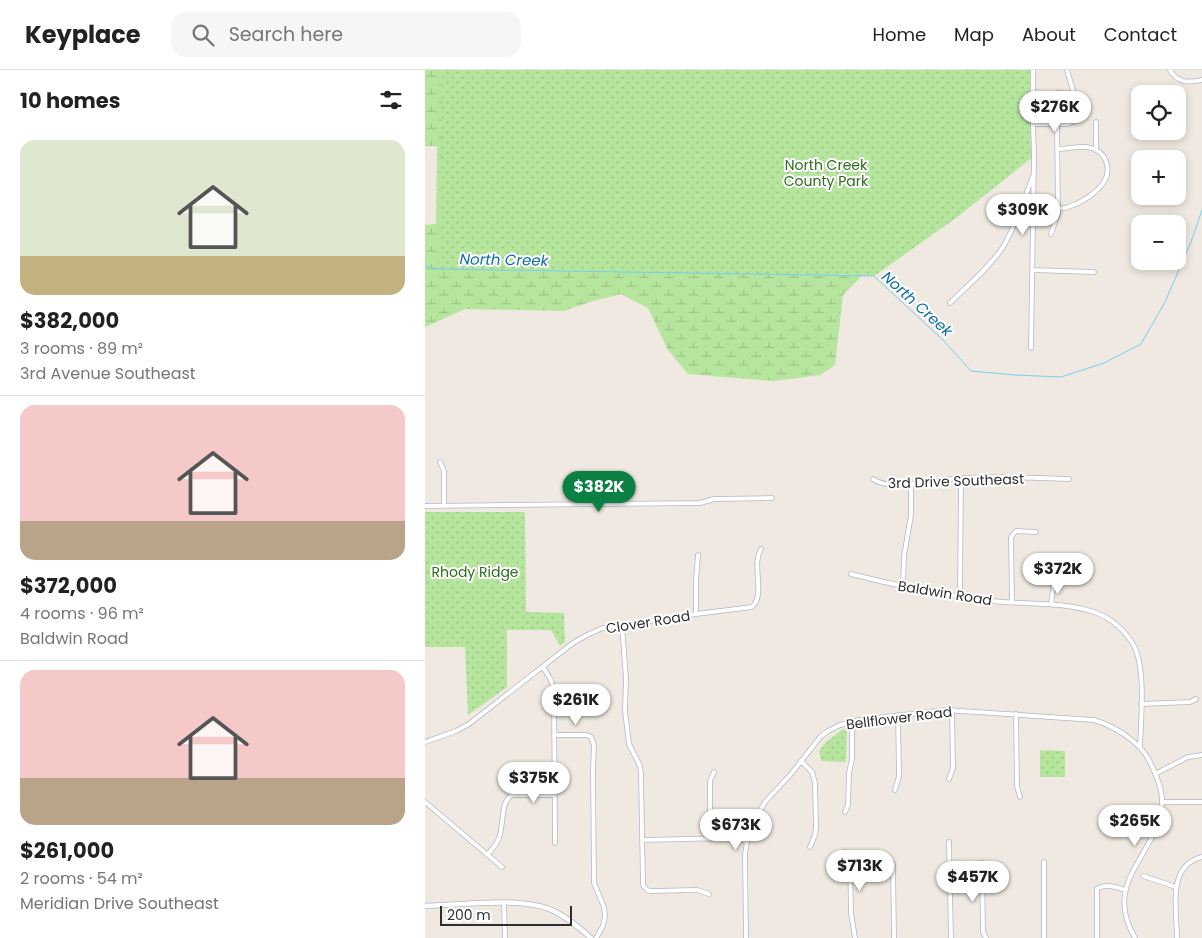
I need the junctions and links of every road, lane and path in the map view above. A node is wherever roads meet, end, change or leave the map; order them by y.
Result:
1 (1033, 70) edge
2 (1067, 70) edge
3 (1170, 70) edge
4 (1202, 80) edge
5 (1057, 93) dead end
6 (1074, 94) junction
7 (1096, 122) dead end
8 (1033, 124) junction
9 (1057, 124) junction
10 (1058, 149) junction
11 (1096, 150) junction
12 (1034, 174) junction
13 (1033, 208) junction
14 (1057, 208) junction
15 (1051, 234) dead end
16 (1032, 270) junction
17 (1094, 272) dead end
18 (950, 303) dead end
19 (1031, 348) dead end
20 (440, 462) dead end
21 (961, 478) junction
22 (1069, 479) dead end
23 (873, 480) dead end
24 (911, 485) junction
25 (773, 498) dead end
26 (425, 506) edge
27 (444, 506) junction
28 (1036, 532) dead end
29 (761, 550) dead end
30 (698, 555) dead end
31 (1056, 567) dead end
32 (851, 574) dead end
33 (903, 586) junction
34 (960, 596) junction
35 (1012, 602) junction
36 (1051, 604) junction
37 (696, 614) junction
38 (623, 626) junction
39 (543, 667) junction
40 (1196, 699) dead end
41 (1141, 704) junction
42 (952, 710) junction
43 (1016, 714) junction
44 (898, 715) junction
45 (852, 721) junction
46 (554, 735) junction
47 (425, 742) edge
48 (1140, 747) junction
49 (1202, 755) edge
50 (801, 761) junction
51 (714, 772) dead end
52 (1155, 774) junction
53 (949, 779) dead end
54 (895, 790) dead end
55 (555, 795) junction
56 (1020, 797) dead end
57 (425, 802) edge
58 (1162, 802) junction
59 (1202, 802) edge
60 (845, 812) dead end
61 (710, 839) junction
62 (642, 840) junction
63 (746, 841) junction
64 (949, 842) dead end
65 (555, 843) dead end
66 (809, 846) dead end
67 (845, 852) dead end
68 (488, 854) junction
69 (1202, 858) edge
70 (1044, 862) dead end
71 (982, 863) dead end
72 (893, 864) dead end
73 (502, 867) dead end
74 (1143, 876) dead end
75 (1176, 887) junction
76 (1125, 890) junction
77 (709, 894) dead end
78 (504, 903) junction
79 (425, 906) edge
80 (505, 938) edge
81 (591, 938) edge
82 (596, 938) edge
83 (746, 938) edge
84 (855, 938) edge
85 (894, 938) edge
86 (951, 938) edge
87 (985, 938) edge
88 (1044, 938) edge
89 (1097, 938) edge
90 (1135, 938) edge
91 (1177, 938) edge

1 - 8 street
2 - 6 street
3 - 4 street
5 - 6 street
6 - 9 street
7 - 11 street
8 - 9 street
8 - 12 street
9 - 10 street
10 - 11 street
10 - 14 street
11 - 14 street
12 - 13 street
12 - 18 street
13 - 14 street
13 - 16 street
14 - 15 street
16 - 17 street
16 - 19 street
20 - 27 street
21 - 22 street, 3rd Drive Southeast
21 - 24 street, 3rd Drive Southeast
21 - 34 street
23 - 24 street, 3rd Drive Southeast
24 - 33 street
25 - 27 street
26 - 27 street
28 - 35 street
29 - 37 street, Clover Road
30 - 37 street
31 - 36 street
32 - 33 street, Baldwin Road
33 - 34 street, Baldwin Road
34 - 35 street, Baldwin Road
35 - 36 street, Baldwin Road
36 - 41 street, Baldwin Road
37 - 38 street, Clover Road
38 - 39 street, Clover Road
38 - 62 street
39 - 46 street
39 - 47 street, Clover Road
40 - 41 street
41 - 48 street, Baldwin Road
42 - 43 street, Bellflower Road
42 - 44 street, Bellflower Road
42 - 53 street
43 - 48 street, Bellflower Road
43 - 56 street
44 - 45 street, Bellflower Road
44 - 54 street
45 - 50 street, Bellflower Road
45 - 60 street
46 - 55 street
46 - 82 street
48 - 52 street
49 - 52 street
50 - 63 street, Bellflower Road
50 - 66 street
51 - 61 street
52 - 58 street
55 - 65 street
55 - 68 street
57 - 68 street
58 - 59 street
58 - 76 street
61 - 62 street
61 - 63 street
62 - 77 street
63 - 83 street, Bellflower Road
64 - 86 street
67 - 84 street
68 - 73 street
69 - 75 street
70 - 88 street
71 - 87 street
72 - 85 street
74 - 75 street
75 - 91 street
76 - 89 street
76 - 90 street
78 - 79 street
78 - 80 street
78 - 81 street

